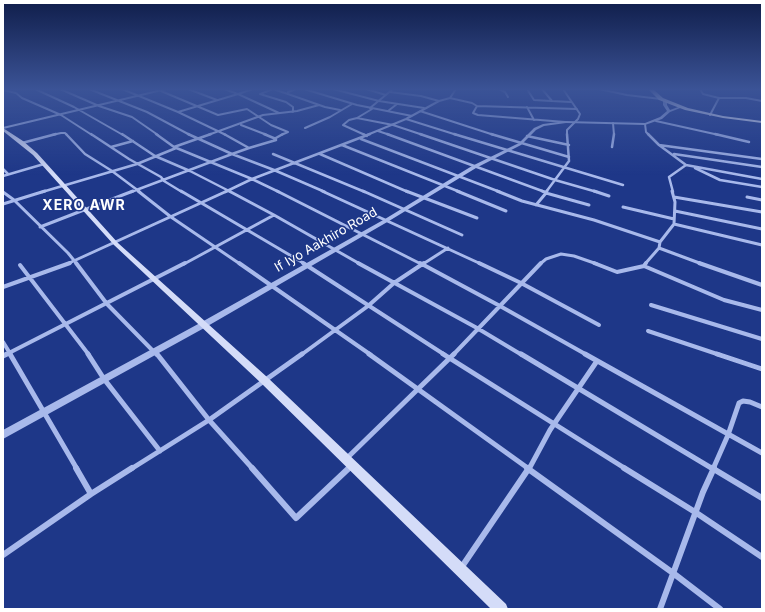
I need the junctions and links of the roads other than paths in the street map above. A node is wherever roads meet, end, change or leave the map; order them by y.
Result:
1 (47, 118) edge
2 (66, 118) edge
3 (91, 118) edge
4 (133, 118) edge
5 (157, 118) edge
6 (190, 118) edge
7 (260, 118) joint
8 (329, 118) edge
9 (357, 118) joint
10 (409, 118) edge
11 (440, 118) edge
12 (507, 118) edge
13 (578, 118) edge
14 (660, 118) edge
15 (729, 118) edge
16 (406, 119) junction
17 (534, 120) joint
18 (656, 121) junction
19 (566, 122) junction
20 (575, 122) junction
21 (762, 122) edge
22 (613, 123) junction
23 (645, 124) junction
24 (240, 125) junction
25 (393, 125) junction
26 (305, 128) dead end
27 (3, 129) edge
28 (378, 131) junction
29 (220, 132) junction
30 (367, 136) junction
31 (527, 136) junction
32 (274, 138) junction
33 (361, 138) junction
34 (197, 140) junction
35 (134, 141) junction
36 (22, 142) junction
37 (749, 142) dead end
38 (520, 144) junction
39 (568, 145) junction
40 (659, 145) junction
41 (342, 146) junction
42 (111, 147) junction
43 (175, 147) junction
44 (249, 148) junction
45 (612, 148) dead end
46 (506, 151) junction
47 (232, 154) junction
48 (273, 154) dead end
49 (320, 154) junction
50 (672, 154) junction
51 (155, 156) junction
52 (570, 157) junction
53 (492, 158) junction
54 (762, 159) edge
55 (211, 162) junction
56 (296, 162) junction
57 (44, 164) junction
58 (137, 164) junction
59 (686, 165) junction
60 (693, 166) junction
61 (474, 167) junction
62 (762, 167) edge
63 (563, 168) junction
64 (3, 169) edge
65 (274, 170) junction
66 (112, 171) junction
67 (190, 171) junction
68 (8, 174) junction
69 (3, 176) edge
70 (460, 176) junction
71 (252, 179) junction
72 (762, 179) edge
73 (555, 180) junction
74 (164, 181) junction
75 (622, 185) dead end
76 (63, 186) junction
77 (444, 186) junction
78 (762, 187) edge
79 (137, 191) junction
80 (226, 191) junction
81 (3, 192) edge
82 (546, 193) junction
83 (609, 196) dead end
84 (674, 197) junction
85 (747, 197) dead end
86 (423, 199) junction
87 (14, 200) junction
88 (762, 200) edge
89 (3, 204) edge
90 (201, 204) junction
91 (536, 205) junction
92 (589, 205) dead end
93 (623, 207) dead end
94 (406, 208) junction
95 (86, 211) junction
96 (506, 211) dead end
97 (675, 211) junction
98 (762, 212) edge
99 (274, 215) junction
100 (171, 217) junction
101 (477, 218) dead end
102 (674, 219) junction
103 (387, 220) junction
104 (674, 224) junction
105 (40, 228) junction
106 (762, 229) edge
107 (247, 230) junction
108 (362, 233) junction
109 (462, 235) dead end
110 (660, 242) junction
111 (116, 244) junction
112 (762, 245) edge
113 (216, 248) junction
114 (448, 248) junction
115 (659, 248) junction
116 (333, 250) junction
117 (74, 262) junction
118 (20, 265) dead end
119 (306, 265) junction
120 (422, 265) junction
121 (644, 266) junction
122 (28, 278) junction
123 (154, 280) junction
124 (394, 283) junction
125 (521, 283) junction
126 (272, 285) junction
127 (762, 285) edge
128 (3, 288) edge
129 (107, 304) junction
130 (651, 305) dead end
131 (368, 306) junction
132 (500, 306) junction
133 (762, 310) edge
134 (65, 325) junction
135 (203, 325) junction
136 (599, 325) dead end
137 (477, 328) junction
138 (336, 330) junction
139 (648, 331) dead end
140 (762, 339) edge
141 (3, 342) edge
142 (155, 352) junction
143 (9, 353) junction
144 (3, 356) edge
145 (450, 358) junction
146 (597, 361) junction
147 (762, 369) edge
148 (104, 379) junction
149 (264, 380) junction
150 (419, 389) junction
151 (578, 389) junction
152 (762, 407) edge
153 (44, 412) junction
154 (209, 420) junction
155 (553, 424) junction
156 (3, 435) edge
157 (728, 435) junction
158 (160, 451) junction
159 (762, 452) edge
160 (349, 462) junction
161 (712, 468) junction
162 (528, 470) junction
163 (91, 494) junction
164 (762, 498) edge
165 (695, 512) junction
166 (3, 555) edge
167 (762, 556) edge
168 (460, 570) junction
169 (673, 573) junction
170 (501, 609) edge
171 (660, 609) edge
172 (720, 609) edge

1 - 27 street
2 - 42 street
3 - 35 street
4 - 43 street
5 - 34 street
6 - 29 street
7 - 24 street
7 - 32 street
8 - 26 street
9 - 25 street
9 - 30 street
10 - 16 street
11 - 38 street
12 - 17 street
13 - 20 street
14 - 18 street, If Iyo Aakhiro Road
15 - 21 main road
16 - 25 street
16 - 46 street
17 - 19 street
18 - 23 street, If Iyo Aakhiro Road
18 - 37 street
19 - 20 street, If Iyo Aakhiro Road
19 - 31 street, If Iyo Aakhiro Road
20 - 22 street, If Iyo Aakhiro Road
20 - 39 street
22 - 23 street, If Iyo Aakhiro Road
22 - 45 street
23 - 40 street
24 - 29 street
24 - 32 street
25 - 28 street
25 - 53 street
27 - 36 main road
28 - 30 street
28 - 61 street
29 - 34 street
29 - 44 street
30 - 33 street
31 - 38 street, If Iyo Aakhiro Road
31 - 39 street
32 - 44 street
33 - 41 street
33 - 70 street
34 - 43 street
34 - 47 street
35 - 42 street
35 - 51 street
36 - 57 main road
36 - 66 street
38 - 46 street, If Iyo Aakhiro Road
38 - 52 street
39 - 52 street
40 - 50 street
40 - 54 street
41 - 49 street
41 - 77 street
42 - 58 street
43 - 51 street
43 - 55 street
44 - 47 street
46 - 53 street, If Iyo Aakhiro Road
46 - 63 street
47 - 55 street
47 - 65 street
48 - 56 street
49 - 56 street
49 - 86 street
50 - 59 street
50 - 62 street
51 - 58 street
51 - 67 street
52 - 63 street
53 - 61 street, If Iyo Aakhiro Road
53 - 73 street
55 - 67 street
55 - 71 street
56 - 65 street
56 - 94 street
57 - 68 street
57 - 76 main road
58 - 66 street
58 - 74 street
59 - 60 street
59 - 84 street
60 - 72 street
60 - 78 street
61 - 70 street, If Iyo Aakhiro Road
61 - 82 street
63 - 73 street
63 - 75 street
64 - 68 street
65 - 71 street
65 - 103 street
66 - 76 street
66 - 79 street
67 - 74 street
67 - 80 street
68 - 69 street
70 - 77 street, If Iyo Aakhiro Road
70 - 91 street
71 - 80 street
71 - 108 street
73 - 82 street
73 - 83 street
74 - 79 street
74 - 90 street
76 - 87 street
76 - 95 main road
77 - 86 street, If Iyo Aakhiro Road
77 - 96 street
79 - 95 street
79 - 100 street
80 - 90 street
80 - 99 street
81 - 87 street
82 - 91 street
82 - 92 street
84 - 97 street
84 - 98 street
85 - 88 street
86 - 94 street, If Iyo Aakhiro Road
86 - 101 street
87 - 89 street
87 - 105 street
90 - 100 street
90 - 107 street
91 - 110 street
93 - 102 street
94 - 103 street, If Iyo Aakhiro Road
94 - 109 street
95 - 105 street
95 - 111 main road
97 - 102 street
97 - 106 street
99 - 107 street
99 - 116 street
100 - 111 street
100 - 113 street
102 - 104 street
103 - 108 street, If Iyo Aakhiro Road
103 - 114 street
104 - 110 street
104 - 112 street
105 - 117 street
107 - 113 street
107 - 119 street
108 - 116 street, If Iyo Aakhiro Road
108 - 120 street
110 - 115 street
111 - 117 street
111 - 123 main road
113 - 123 street
113 - 126 street
114 - 120 street
114 - 125 street
115 - 121 street
115 - 127 street
116 - 119 street, If Iyo Aakhiro Road
116 - 124 street
117 - 122 street
117 - 129 street
118 - 122 street
119 - 126 street, If Iyo Aakhiro Road
119 - 131 street
120 - 124 street
120 - 132 street
121 - 125 street
121 - 133 street
122 - 128 street
122 - 134 street
123 - 129 street
123 - 135 main road
124 - 131 street
124 - 137 street
125 - 132 street
125 - 136 street
126 - 135 street, If Iyo Aakhiro Road
126 - 138 street
129 - 134 street
129 - 142 street
130 - 140 street
131 - 138 street
131 - 145 street
132 - 137 street
132 - 146 street
134 - 143 street
134 - 148 street
135 - 142 street, If Iyo Aakhiro Road
135 - 149 main road
137 - 145 street
137 - 151 street
138 - 149 street
138 - 150 street
139 - 147 street
141 - 143 street
142 - 148 street, If Iyo Aakhiro Road
142 - 154 street
143 - 144 street
143 - 153 street
145 - 150 street
145 - 155 street
146 - 151 street
146 - 157 street
148 - 153 street, If Iyo Aakhiro Road
148 - 158 street
149 - 154 street
149 - 160 main road
150 - 160 street
150 - 162 street
151 - 155 street
151 - 161 street
152 - 157 street
153 - 156 street, If Iyo Aakhiro Road
153 - 163 street
154 - 158 street
154 - 160 street
155 - 162 street
155 - 165 street
157 - 159 street
157 - 161 street
158 - 163 street
160 - 168 main road
161 - 164 street
161 - 165 street
162 - 168 street
162 - 169 street
163 - 166 street
165 - 167 street
165 - 169 street
168 - 170 main road
169 - 171 street
169 - 172 street

